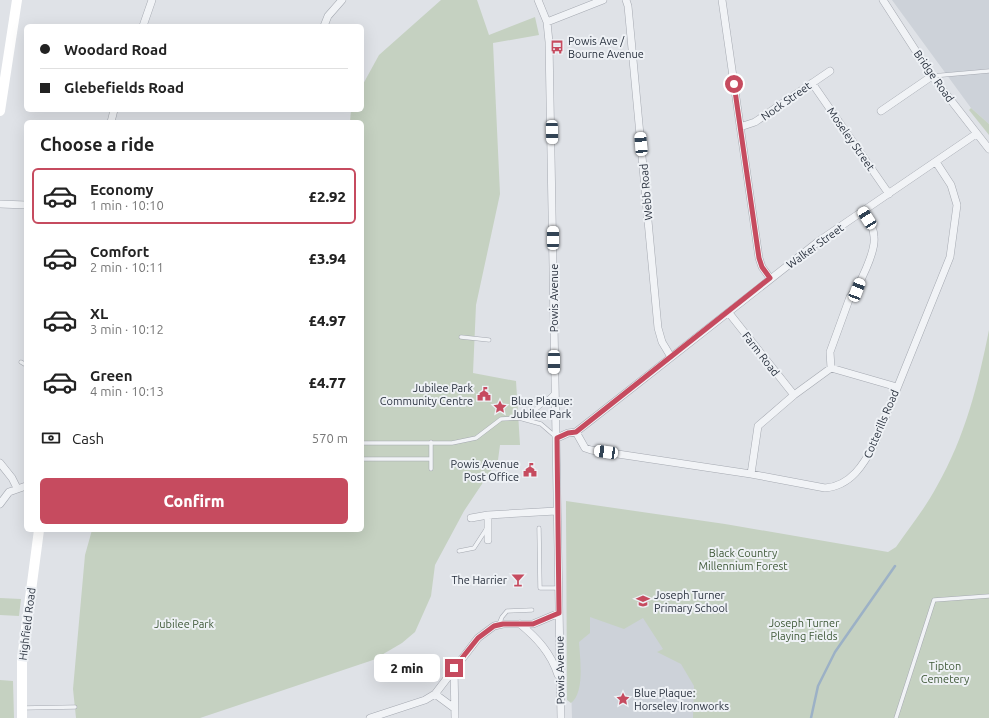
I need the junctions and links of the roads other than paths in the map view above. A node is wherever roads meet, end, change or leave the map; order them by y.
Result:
1 (17, 0) edge
2 (152, 0) edge
3 (342, 0) edge
4 (538, 0) edge
5 (603, 0) edge
6 (626, 0) edge
7 (722, 0) edge
8 (883, 0) edge
9 (547, 22) junction
10 (144, 24) edge
11 (325, 24) edge
12 (830, 71) dead end
13 (989, 71) edge
14 (932, 76) junction
15 (812, 83) junction
16 (0, 107) edge
17 (881, 111) dead end
18 (740, 127) junction
19 (976, 134) junction
20 (989, 149) edge
21 (936, 162) junction
22 (889, 194) junction
23 (0, 204) edge
24 (24, 205) edge
25 (863, 212) junction
26 (770, 278) junction
27 (729, 312) junction
28 (461, 338) dead end
29 (489, 340) dead end
30 (672, 357) junction
31 (831, 368) junction
32 (897, 387) junction
33 (554, 393) junction
34 (794, 395) junction
35 (519, 418) junction
36 (576, 432) junction
37 (557, 438) junction
38 (431, 442) junction
39 (364, 443) edge
40 (364, 459) edge
41 (431, 460) junction
42 (0, 463) edge
43 (431, 470) dead end
44 (752, 474) junction
45 (24, 486) edge
46 (17, 488) junction
47 (0, 504) edge
48 (556, 511) junction
49 (488, 515) junction
50 (471, 518) dead end
51 (488, 526) junction
52 (539, 528) dead end
53 (39, 532) edge
54 (488, 540) dead end
55 (459, 551) dead end
56 (558, 588) junction
57 (989, 596) edge
58 (532, 610) dead end
59 (559, 613) junction
60 (499, 624) junction
61 (520, 624) junction
62 (454, 668) junction
63 (561, 684) junction
64 (435, 694) junction
65 (75, 707) dead end
66 (454, 708) junction
67 (22, 713) edge
68 (370, 718) edge
69 (455, 718) edge
70 (561, 718) edge
71 (896, 718) edge

1 - 16 street
2 - 10 street
3 - 11 street
4 - 9 street, Powis Avenue
5 - 9 street
6 - 30 street, Webb Road
7 - 18 street
8 - 14 street, Bridge Road
9 - 33 street, Powis Avenue
12 - 15 street, Nock Street
13 - 14 lane
14 - 17 street
14 - 19 street, Bridge Road
15 - 18 street, Nock Street
15 - 22 street, Moseley Street
18 - 26 street
19 - 20 street, Bridge Road
19 - 21 street, Walker Street
21 - 22 street, Walker Street
21 - 32 street, Cotterills Road
22 - 25 street, Walker Street
23 - 24 street
25 - 26 street, Walker Street
25 - 31 street
26 - 27 street, Walker Street
27 - 30 street, Walker Street
27 - 34 street, Farm Road
28 - 29 lane
30 - 36 street, Walker Street
31 - 32 street
31 - 34 street
32 - 44 street, Cotterills Road
33 - 35 lane
33 - 37 street, Powis Avenue
34 - 44 street
35 - 37 lane
35 - 38 lane
36 - 37 street, Walker Street
36 - 44 street, Cotterills Road
37 - 48 street, Powis Avenue
38 - 39 lane
38 - 41 lane
40 - 41 lane
41 - 43 lane
42 - 46 street
45 - 46 street
46 - 47 street
48 - 49 street
48 - 56 street, Powis Avenue
49 - 50 street
49 - 51 street
51 - 54 street
51 - 55 lane
52 - 56 lane
53 - 67 street, Highfield Road
56 - 59 street, Powis Avenue
57 - 71 lane
58 - 60 lane
59 - 61 street
59 - 63 street, Powis Avenue
60 - 61 street
60 - 62 street
61 - 63 street
62 - 64 street
62 - 66 street
63 - 70 street, Powis Avenue
64 - 66 street
64 - 68 street
65 - 67 lane
66 - 69 street

